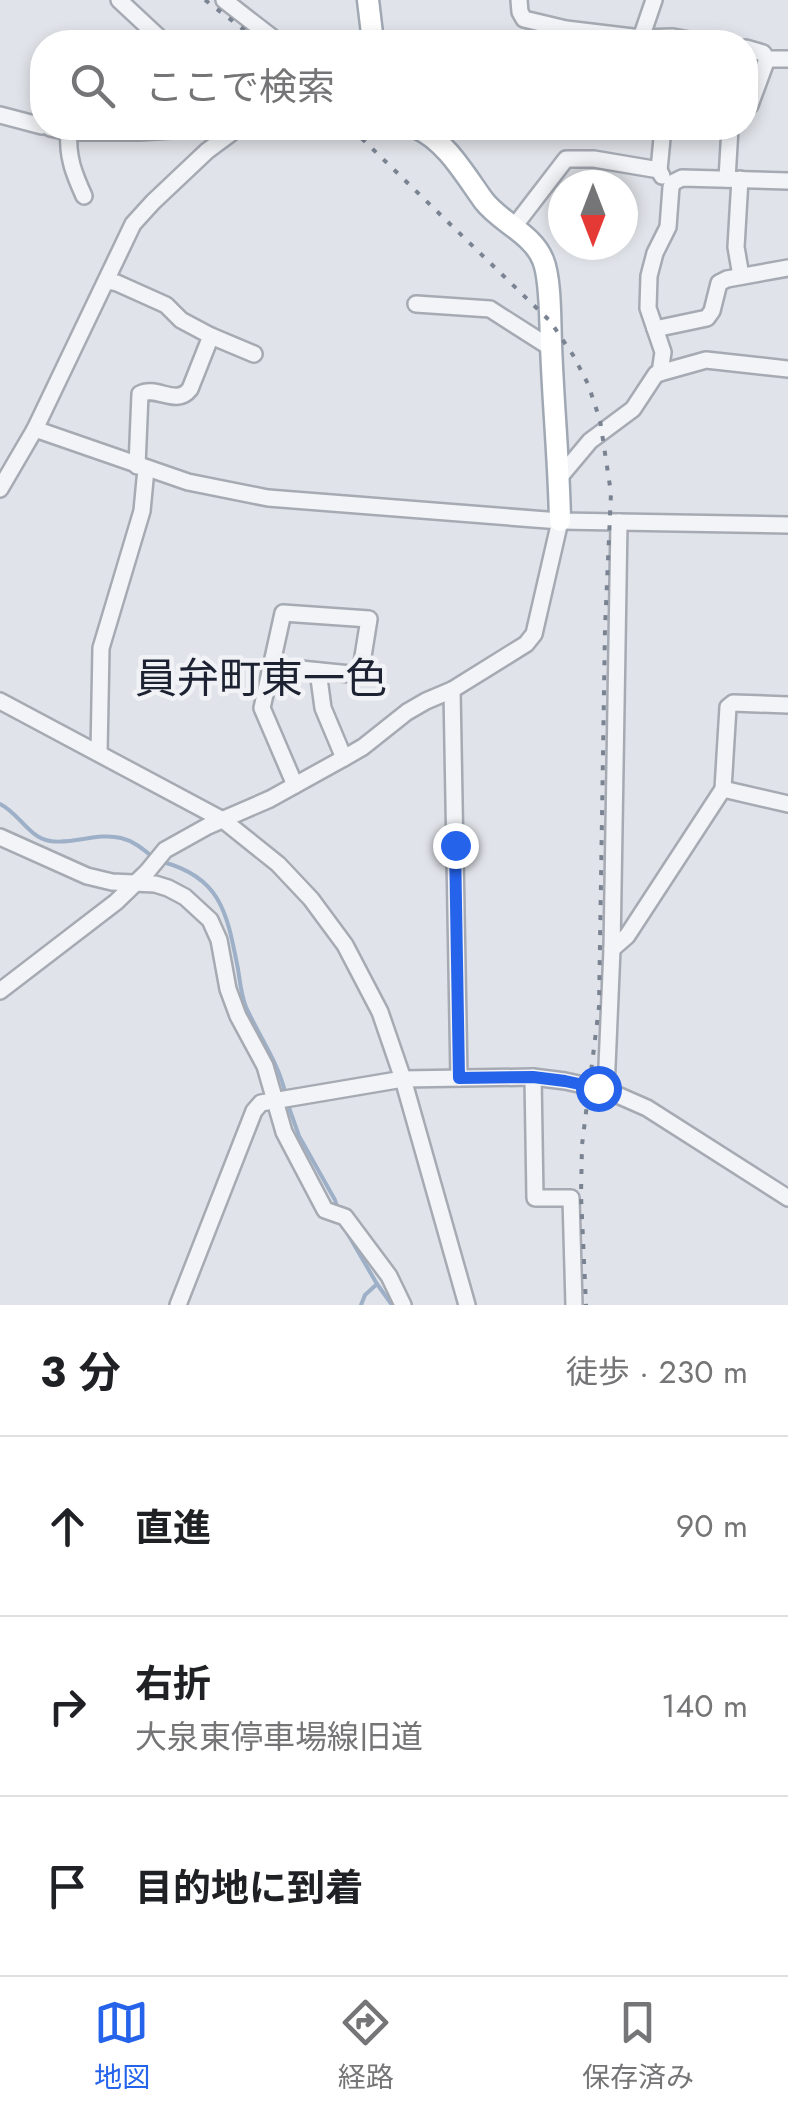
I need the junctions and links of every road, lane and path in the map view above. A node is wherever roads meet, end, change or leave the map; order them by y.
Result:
1 (119, 0) edge
2 (224, 0) edge
3 (368, 0) edge
4 (519, 0) edge
5 (654, 0) edge
6 (151, 30) edge
7 (263, 30) edge
8 (371, 30) edge
9 (574, 30) edge
10 (645, 30) edge
11 (758, 52) edge
12 (767, 59) junction
13 (788, 59) edge
14 (758, 83) edge
15 (0, 115) edge
16 (30, 123) edge
17 (69, 140) edge
18 (222, 140) edge
19 (436, 140) edge
20 (662, 140) edge
21 (729, 140) edge
22 (659, 170) junction
23 (734, 179) junction
24 (788, 180) edge
25 (674, 182) junction
26 (84, 196) dead end
27 (513, 228) junction
28 (788, 268) edge
29 (741, 276) junction
30 (107, 281) junction
31 (416, 304) dead end
32 (655, 329) junction
33 (210, 336) junction
34 (551, 348) junction
35 (254, 354) dead end
36 (788, 368) edge
37 (660, 373) junction
38 (35, 428) junction
39 (142, 467) junction
40 (559, 478) junction
41 (0, 489) edge
42 (560, 521) junction
43 (619, 522) junction
44 (788, 525) edge
45 (271, 666) junction
46 (318, 671) junction
47 (452, 690) junction
48 (0, 701) edge
49 (788, 705) edge
50 (99, 753) junction
51 (344, 758) junction
52 (295, 784) junction
53 (723, 788) junction
54 (788, 804) edge
55 (224, 820) junction
56 (0, 836) edge
57 (142, 877) junction
58 (612, 949) junction
59 (0, 991) edge
60 (533, 1077) junction
61 (459, 1078) junction
62 (403, 1079) junction
63 (606, 1090) junction
64 (283, 1100) junction
65 (788, 1198) edge
66 (178, 1305) edge
67 (403, 1305) edge
68 (466, 1305) edge
69 (574, 1305) edge

1 - 6 street
2 - 7 street
3 - 8 main road
4 - 9 street
5 - 10 street
11 - 12 street
12 - 13 street
12 - 14 street
15 - 16 street
17 - 26 street
18 - 30 street
19 - 27 main road
20 - 22 street
21 - 23 street
22 - 25 street
22 - 27 street
23 - 24 street
23 - 25 street
23 - 29 street
25 - 32 street
27 - 34 main road
28 - 29 street
29 - 32 street
30 - 33 street
30 - 38 street
31 - 34 street
32 - 37 street
33 - 35 street
33 - 39 street
34 - 40 main road
36 - 37 street
37 - 40 street
38 - 39 street
38 - 41 street
39 - 42 street
39 - 50 street
40 - 42 main road
42 - 43 street
42 - 47 street
43 - 44 street
43 - 58 street
45 - 46 street
45 - 46 street
45 - 52 street
46 - 51 street
47 - 51 street
47 - 61 street
48 - 50 street
49 - 53 street
50 - 55 street
51 - 52 street
52 - 55 street
53 - 54 street
53 - 58 street
55 - 57 street
55 - 62 street
56 - 57 street
57 - 59 street
57 - 64 street
58 - 63 street
60 - 61 street
60 - 63 street
60 - 69 street
61 - 62 street
62 - 64 street
62 - 68 street
63 - 65 street
64 - 66 street
64 - 67 street

